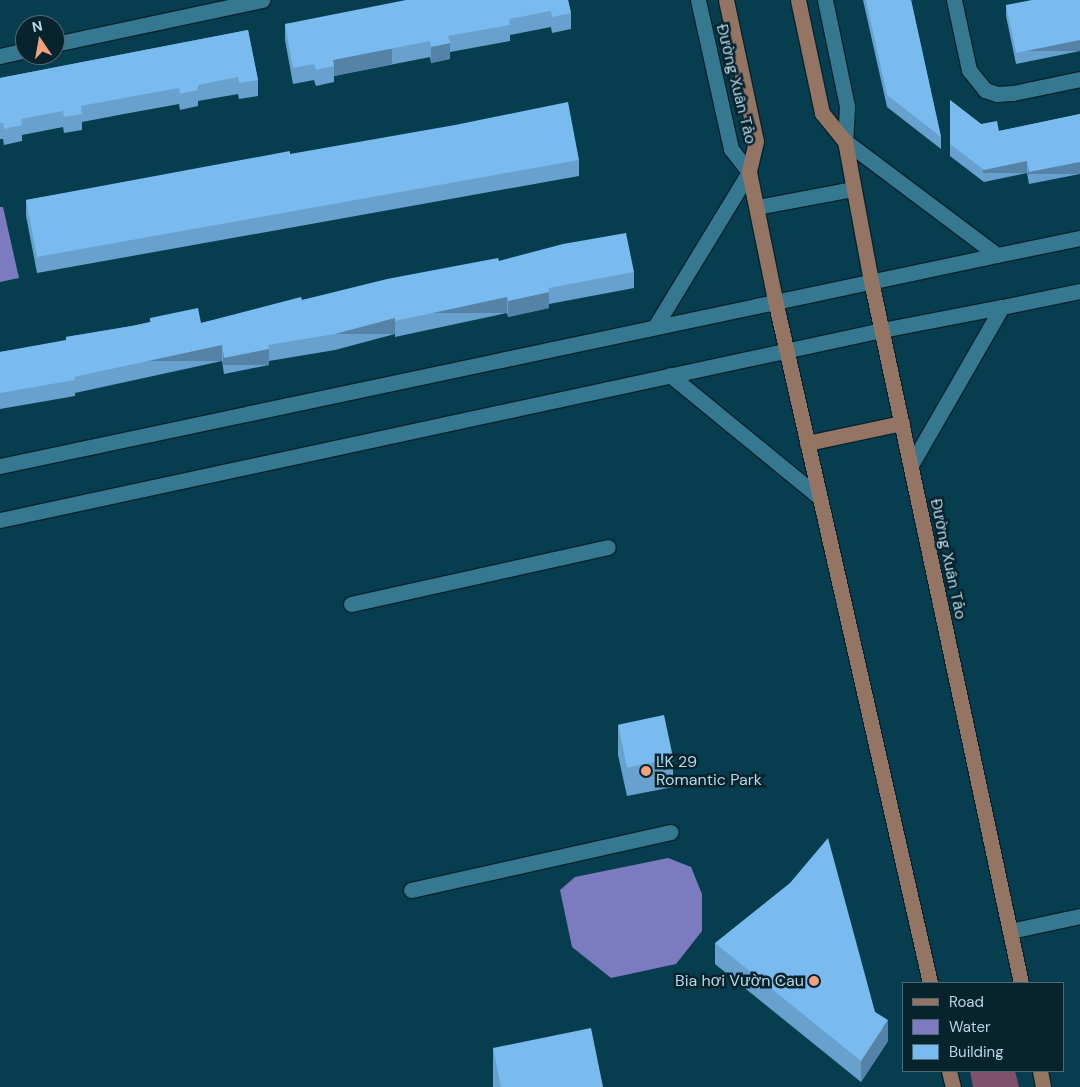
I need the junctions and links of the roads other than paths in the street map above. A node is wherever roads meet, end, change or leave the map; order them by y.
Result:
1 (262, 0) edge
2 (698, 0) edge
3 (726, 0) edge
4 (798, 0) edge
5 (825, 0) edge
6 (954, 0) edge
7 (65, 42) edge
8 (15, 52) edge
9 (0, 56) edge
10 (1080, 79) edge
11 (845, 140) junction
12 (749, 172) junction
13 (853, 189) junction
14 (757, 207) junction
15 (1080, 238) edge
16 (997, 255) junction
17 (871, 281) junction
18 (1080, 291) edge
19 (775, 300) junction
20 (1002, 307) junction
21 (656, 325) junction
22 (882, 330) junction
23 (787, 350) junction
24 (670, 375) junction
25 (902, 423) junction
26 (807, 443) junction
27 (0, 466) edge
28 (911, 466) junction
29 (818, 496) junction
30 (0, 520) edge
31 (608, 547) dead end
32 (351, 604) dead end
33 (671, 832) dead end
34 (410, 890) dead end
35 (1080, 916) edge
36 (1010, 931) junction
37 (930, 982) edge
38 (1021, 982) edge
39 (949, 1072) edge
40 (1040, 1072) edge
41 (952, 1087) edge
42 (1043, 1087) edge

1 - 7 street
2 - 12 street, Đường Xuân Tảo
3 - 12 main road, Đường Xuân Tảo
4 - 11 main road
5 - 11 street, Đường Xuân Tảo
6 - 10 street
8 - 9 street
11 - 13 main road, Đường Xuân Tảo
11 - 16 street
12 - 14 main road, Đường Xuân Tảo
12 - 21 street
13 - 14 street
13 - 17 main road, Đường Xuân Tảo
14 - 19 main road, Đường Xuân Tảo
15 - 16 street
16 - 17 street
17 - 19 street
17 - 22 main road, Đường Xuân Tảo
18 - 20 street
19 - 21 street
19 - 23 main road, Đường Xuân Tảo
20 - 22 street
20 - 28 street
21 - 27 street
22 - 23 street
22 - 25 main road, Đường Xuân Tảo
23 - 24 street
23 - 26 main road, Đường Xuân Tảo
24 - 29 street
24 - 30 street
25 - 26 main road
25 - 28 main road, Đường Xuân Tảo
26 - 29 main road, Đường Xuân Tảo
28 - 36 main road, Đường Xuân Tảo
29 - 37 main road, Đường Xuân Tảo
31 - 32 street
33 - 34 street
35 - 36 street
36 - 38 main road, Đường Xuân Tảo
39 - 41 main road
40 - 42 main road

